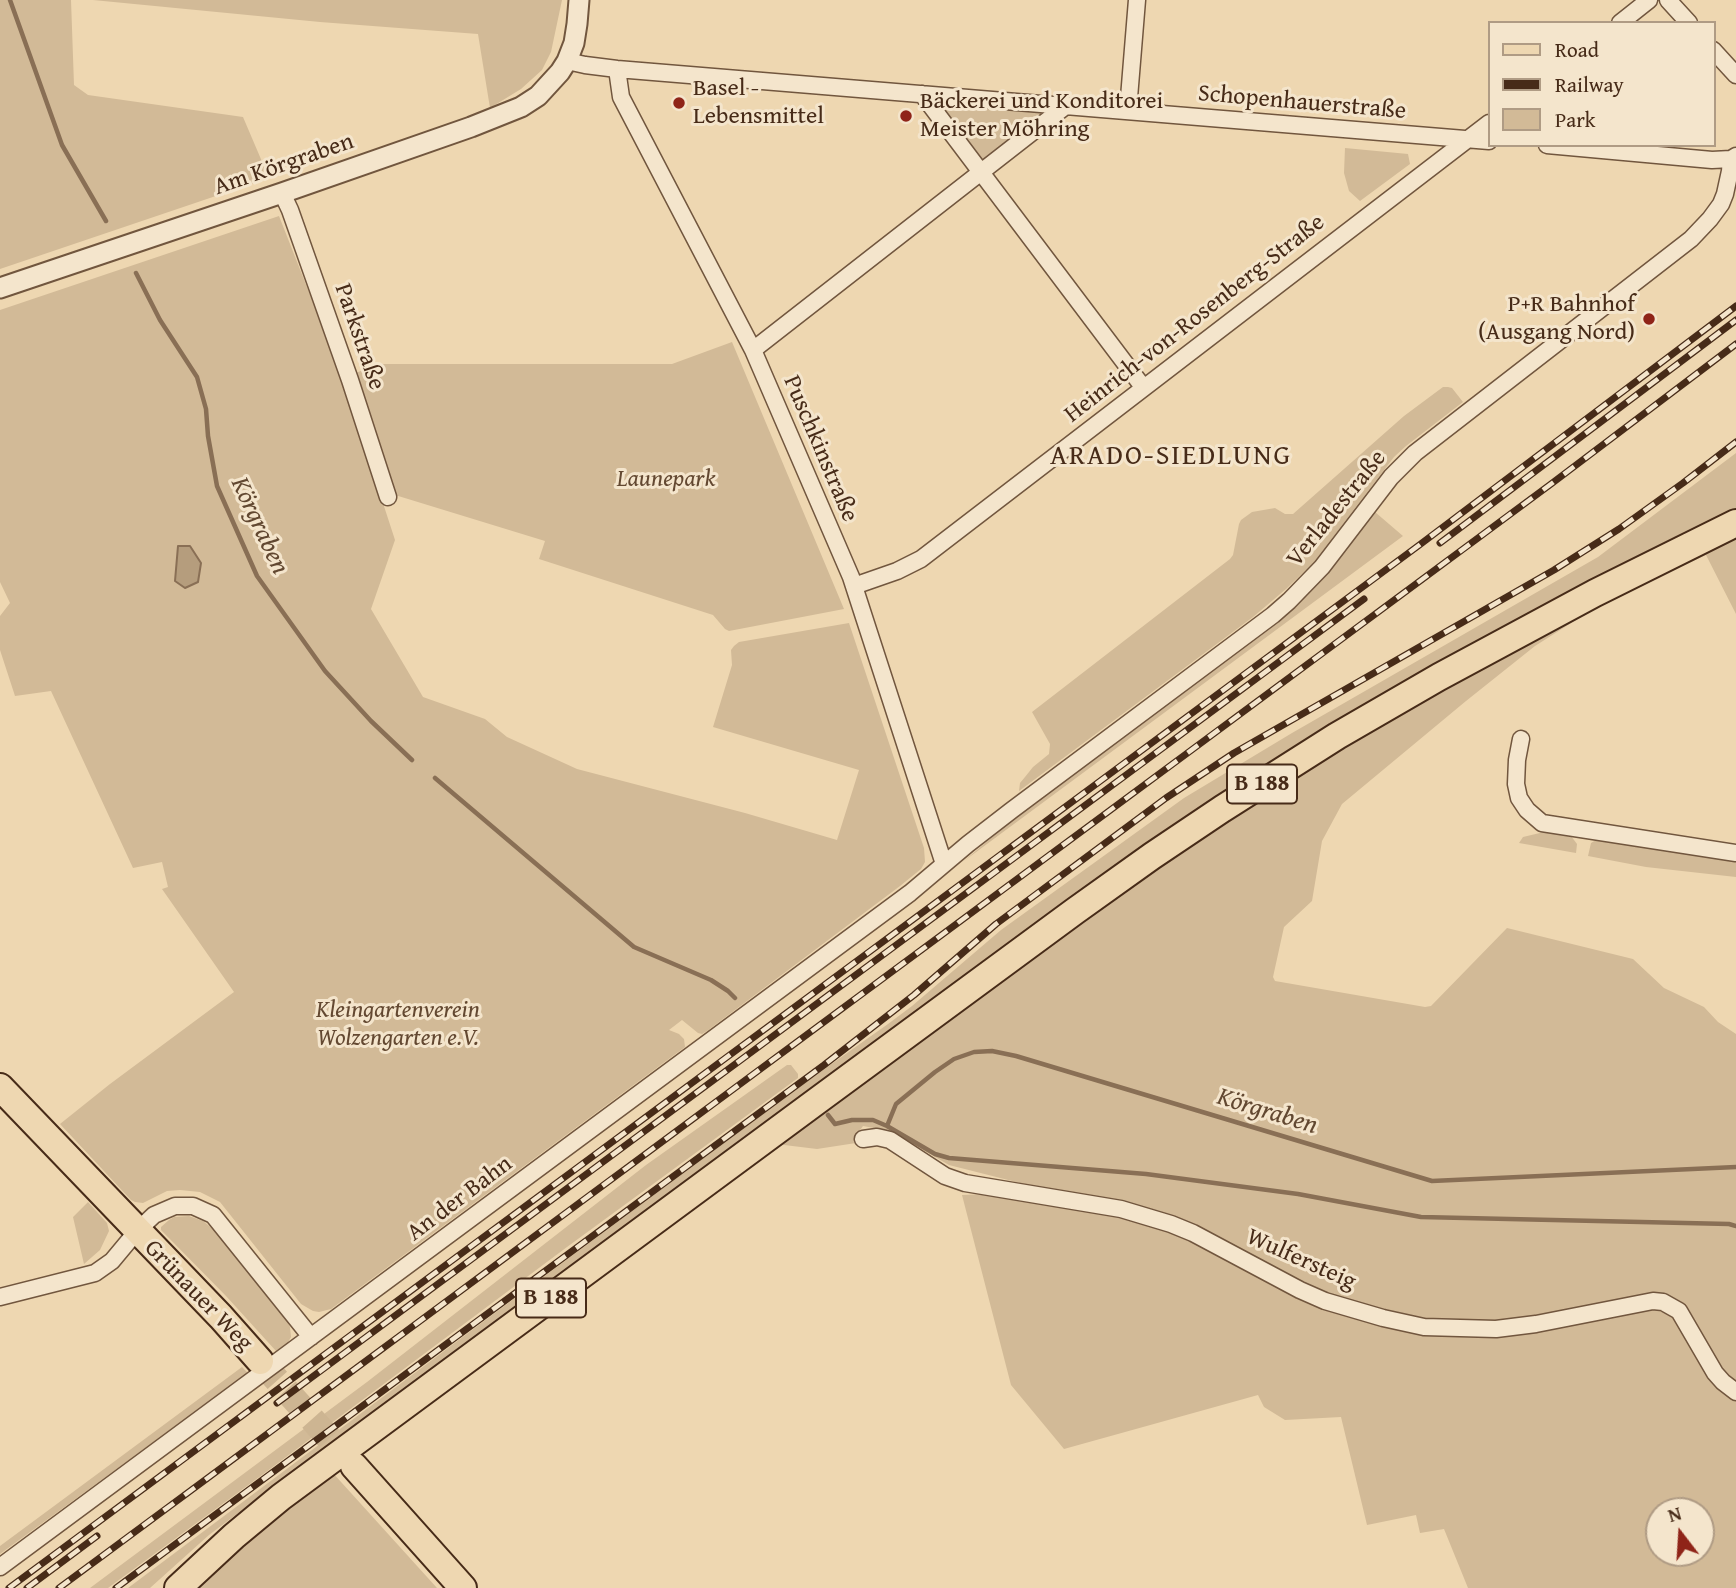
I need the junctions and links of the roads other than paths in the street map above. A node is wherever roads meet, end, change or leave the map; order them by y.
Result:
1 (579, 0) edge
2 (1137, 0) edge
3 (1649, 0) edge
4 (1668, 0) edge
5 (1623, 21) edge
6 (1687, 21) edge
7 (1715, 52) edge
8 (568, 61) junction
9 (617, 69) junction
10 (1736, 75) edge
11 (922, 94) junction
12 (1067, 105) junction
13 (1128, 110) junction
14 (1488, 124) edge
15 (1469, 139) junction
16 (1488, 141) edge
17 (1570, 147) edge
18 (1734, 157) edge
19 (980, 173) junction
20 (282, 193) junction
21 (0, 288) edge
22 (753, 349) junction
23 (1143, 387) junction
24 (388, 497) dead end
25 (1736, 523) edge
26 (854, 586) junction
27 (1521, 740) dead end
28 (1736, 853) edge
29 (944, 864) junction
30 (0, 1087) edge
31 (863, 1139) dead end
32 (137, 1231) junction
33 (0, 1297) edge
34 (311, 1337) junction
35 (260, 1361) tunnel mouth
36 (1736, 1391) edge
37 (354, 1466) tunnel mouth
38 (0, 1567) edge
39 (178, 1588) edge
40 (463, 1588) edge

1 - 8 street
2 - 13 street
3 - 5 street
4 - 6 street
7 - 10 street
8 - 9 street, Schopenhauerstraße
8 - 20 street, Am Körgraben
9 - 11 street, Schopenhauerstraße
9 - 22 street, Puschkinstraße
11 - 12 street, Schopenhauerstraße
11 - 19 street
12 - 13 street, Schopenhauerstraße
12 - 19 street
13 - 15 street, Schopenhauerstraße
14 - 15 street, Heinrich-von-Rosenberg-Straße
15 - 16 street, Schopenhauerstraße
15 - 23 street, Heinrich-von-Rosenberg-Straße
17 - 18 street
18 - 29 street, Verladestraße
19 - 22 street
19 - 23 street
20 - 21 street, Am Körgraben
20 - 24 street, Parkstraße
22 - 26 street, Puschkinstraße
23 - 26 street, Heinrich-von-Rosenberg-Straße
25 - 39 main road, B 188
26 - 29 street, Puschkinstraße
27 - 28 street
29 - 34 street, An der Bahn
30 - 32 main road, Grünauer Weg
31 - 36 street, Wulfersteig
32 - 33 street
32 - 34 street, Grünauer Weg
32 - 35 main road, Grünauer Weg
34 - 38 street, An der Bahn
37 - 40 main road

